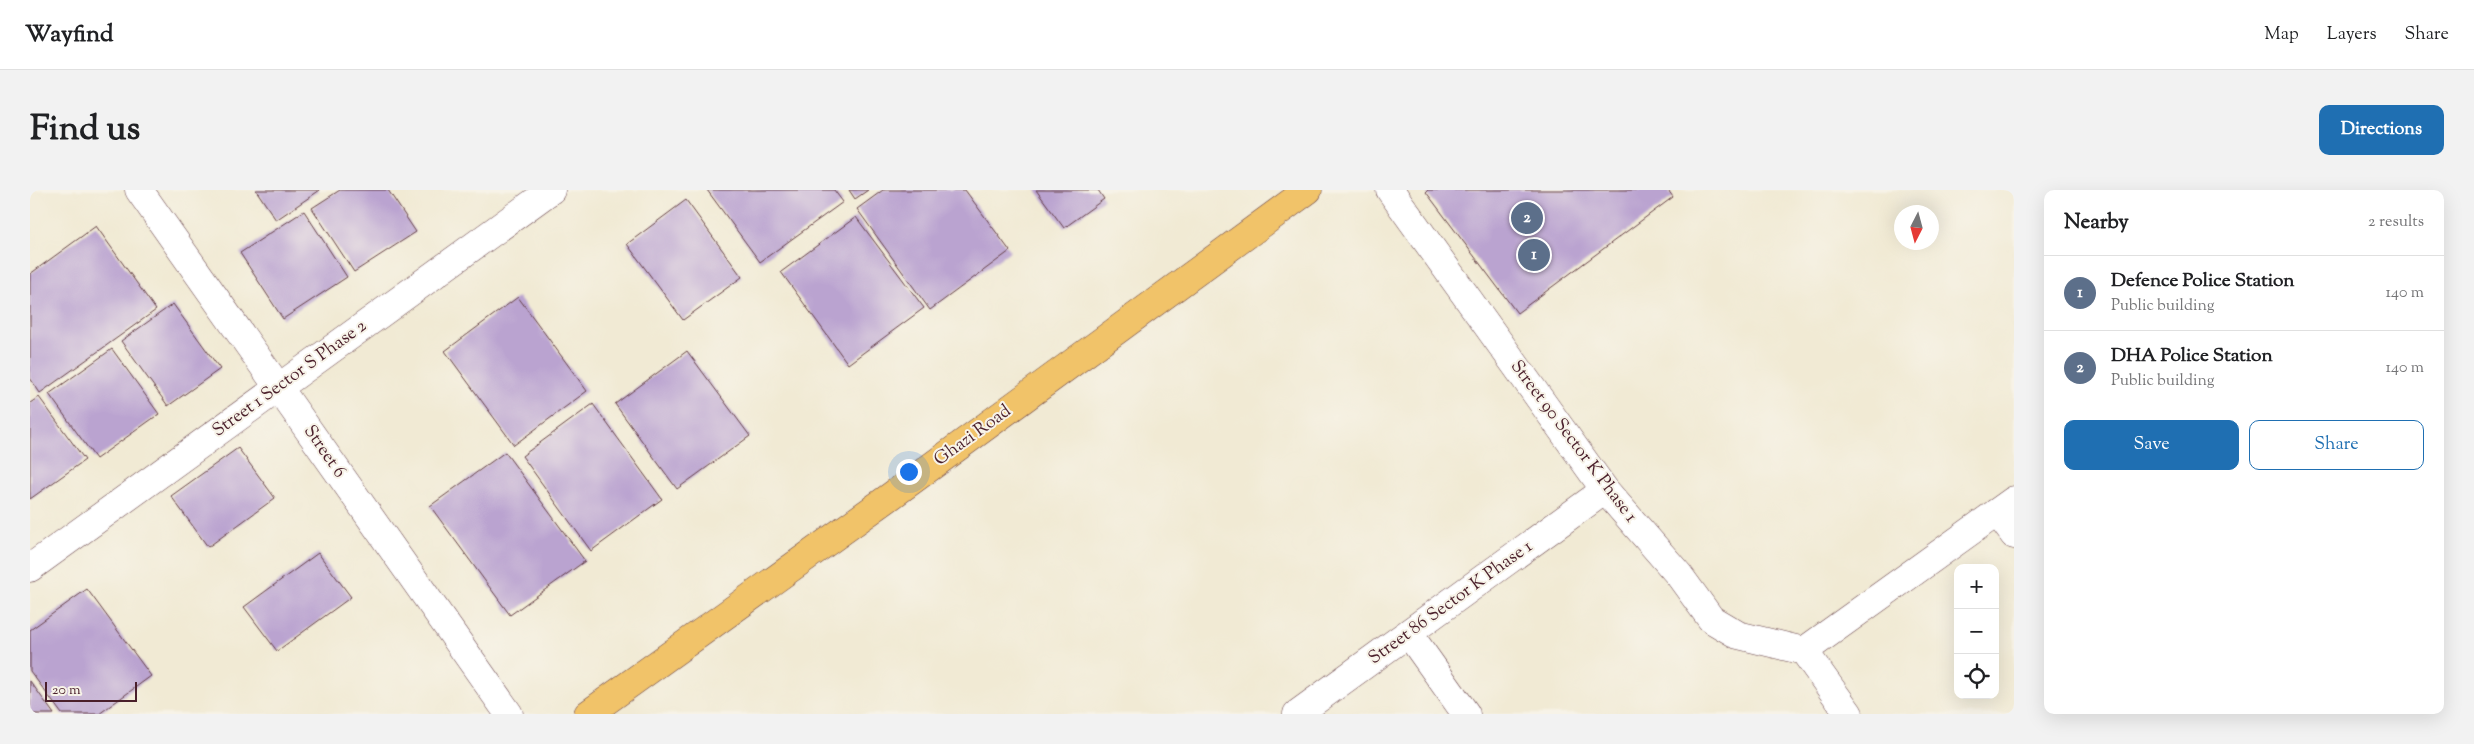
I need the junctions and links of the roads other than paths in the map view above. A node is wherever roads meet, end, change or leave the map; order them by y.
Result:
1 (139, 190) edge
2 (551, 190) edge
3 (1308, 190) edge
4 (1390, 190) edge
5 (279, 387) junction
6 (1605, 490) junction
7 (2006, 506) edge
8 (2014, 535) edge
9 (30, 568) edge
10 (1409, 634) junction
11 (1804, 651) junction
12 (509, 714) edge
13 (588, 714) edge
14 (1297, 714) edge
15 (1466, 714) edge
16 (1849, 714) edge

1 - 5 street, Street 6
2 - 5 street, Street 1 Sector S Phase 2
3 - 13 main road, Ghazi Road
4 - 6 street, Street 90 Sector K Phase 1
5 - 9 street, Street 1 Sector S Phase 2
5 - 12 street, Street 6
6 - 10 street, Street 86 Sector K Phase 1
6 - 11 street, Street 90 Sector K Phase 1
7 - 8 street
7 - 11 street
10 - 14 street, Street 86 Sector K Phase 1
10 - 15 street
11 - 16 street

